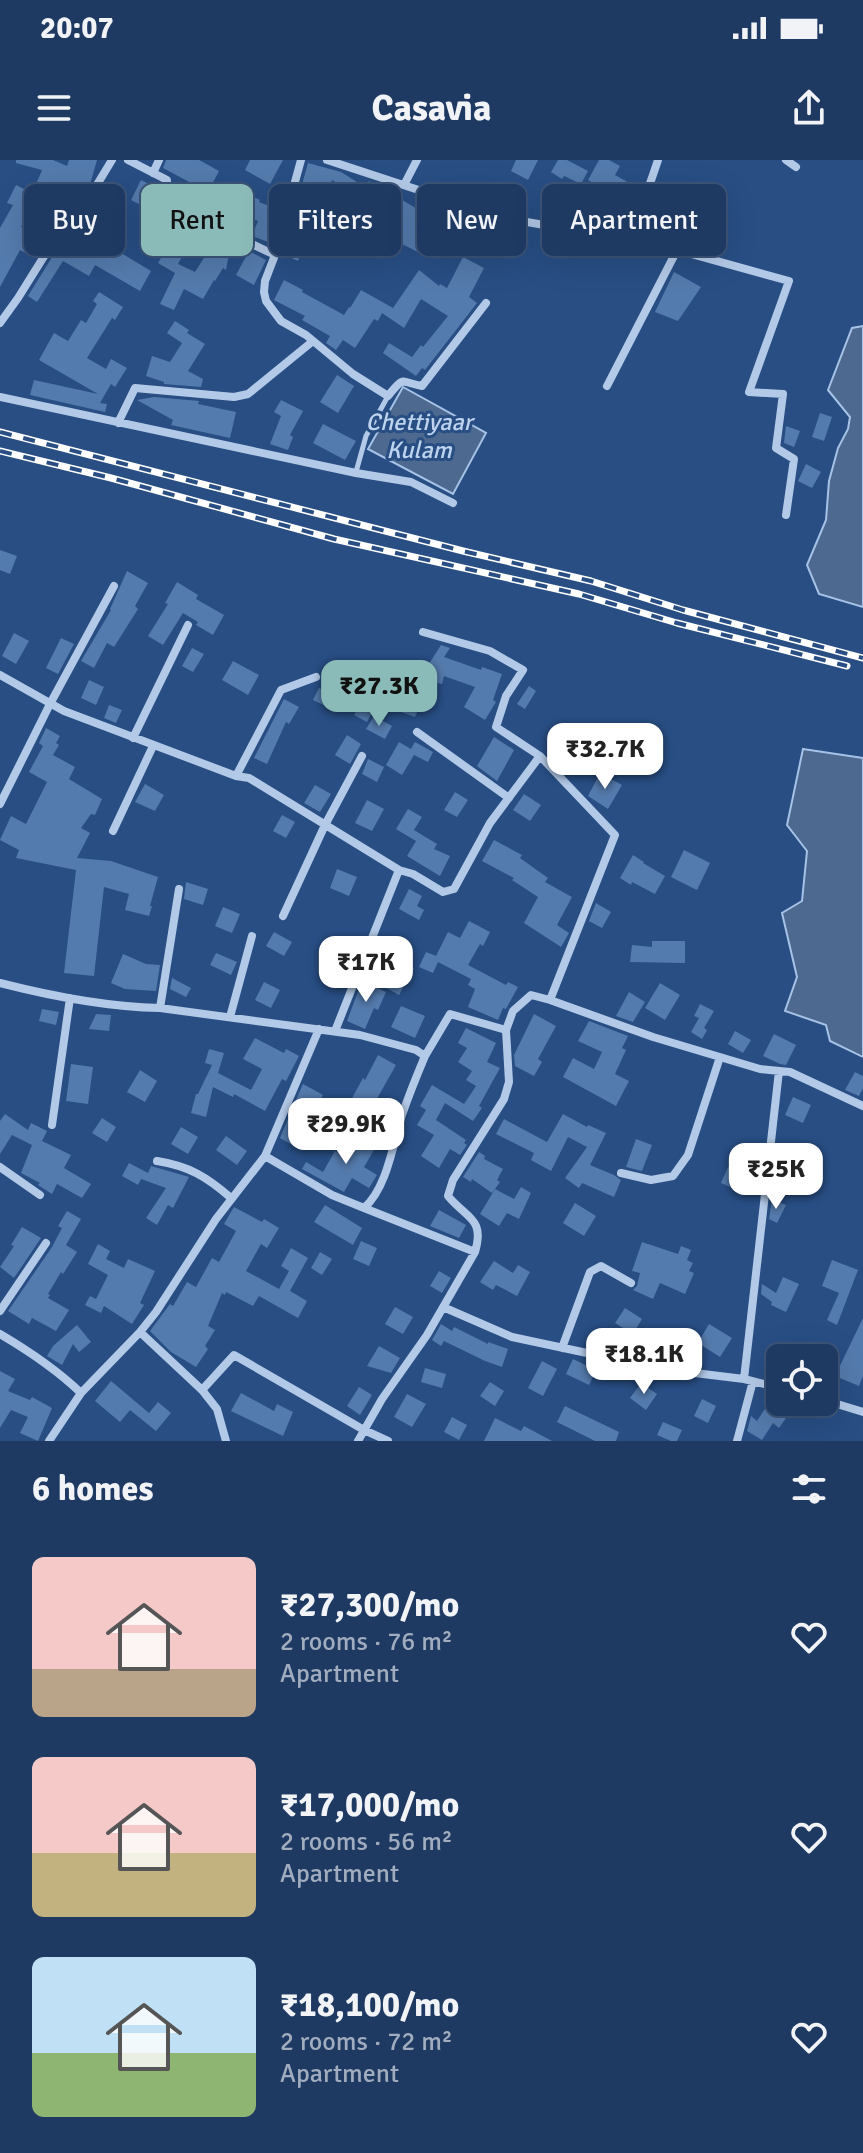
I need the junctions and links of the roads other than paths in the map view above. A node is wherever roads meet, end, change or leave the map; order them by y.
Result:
1 (112, 160) edge
2 (128, 160) edge
3 (159, 160) edge
4 (301, 160) edge
5 (327, 160) edge
6 (417, 160) edge
7 (658, 160) edge
8 (786, 160) edge
9 (796, 167) dead end
10 (153, 173) junction
11 (294, 184) edge
12 (650, 184) edge
13 (404, 185) junction
14 (542, 225) edge
15 (269, 252) edge
16 (275, 256) edge
17 (674, 256) edge
18 (699, 256) edge
19 (486, 303) dead end
20 (0, 323) edge
21 (313, 341) junction
22 (607, 386) dead end
23 (388, 396) junction
24 (0, 397) edge
25 (118, 423) junction
26 (356, 473) junction
27 (453, 503) dead end
28 (786, 515) dead end
29 (114, 586) dead end
30 (188, 625) dead end
31 (423, 632) dead end
32 (0, 675) edge
33 (316, 677) dead end
34 (50, 704) junction
35 (417, 732) dead end
36 (133, 738) junction
37 (153, 746) junction
38 (362, 756) dead end
39 (540, 756) junction
40 (236, 776) junction
41 (509, 798) junction
42 (0, 804) edge
43 (325, 825) junction
44 (113, 831) dead end
45 (399, 870) junction
46 (179, 889) dead end
47 (283, 916) dead end
48 (252, 936) dead end
49 (0, 983) edge
50 (70, 998) junction
51 (550, 1000) junction
52 (160, 1008) junction
53 (230, 1017) junction
54 (319, 1029) junction
55 (506, 1030) junction
56 (335, 1031) junction
57 (425, 1056) junction
58 (720, 1057) junction
59 (779, 1071) junction
60 (863, 1106) edge
61 (52, 1125) dead end
62 (265, 1156) junction
63 (157, 1161) dead end
64 (0, 1167) edge
65 (621, 1173) dead end
66 (40, 1195) dead end
67 (231, 1198) junction
68 (364, 1208) junction
69 (46, 1243) dead end
70 (475, 1252) junction
71 (631, 1283) dead end
72 (443, 1307) junction
73 (0, 1311) edge
74 (140, 1332) junction
75 (0, 1334) edge
76 (562, 1348) junction
77 (748, 1380) junction
78 (766, 1384) edge
79 (202, 1390) junction
80 (81, 1393) junction
81 (838, 1404) edge
82 (863, 1412) edge
83 (364, 1430) junction
84 (49, 1441) edge
85 (226, 1441) edge
86 (358, 1441) edge
87 (388, 1441) edge
88 (737, 1441) edge

1 - 20 street
2 - 10 street
3 - 10 street
4 - 11 street
5 - 13 street
6 - 13 street
7 - 12 street
8 - 9 street
10 - 15 street
13 - 14 street
16 - 21 street
17 - 22 street
18 - 28 street
19 - 23 street
21 - 23 street
21 - 25 street
23 - 26 lane
24 - 25 street
25 - 26 street
26 - 27 street
29 - 34 street
30 - 36 street
31 - 39 street
32 - 34 street
33 - 40 street
34 - 36 street
34 - 42 street
35 - 41 street
36 - 37 street
37 - 40 street
37 - 44 street
38 - 43 street
39 - 41 street
39 - 51 street
40 - 43 street
41 - 45 street
43 - 45 street
43 - 47 street
45 - 56 street
46 - 52 street
48 - 53 street
49 - 50 street
50 - 52 street
50 - 61 street
51 - 55 street
51 - 58 street
52 - 53 street
53 - 54 street
54 - 56 street
54 - 62 street
55 - 57 street
55 - 70 street
56 - 57 street
57 - 68 street
58 - 59 street
58 - 65 street
59 - 60 street
59 - 77 street
62 - 67 street
62 - 68 street
63 - 67 street
64 - 66 street
67 - 74 street
68 - 70 street
69 - 73 street
70 - 72 street
71 - 76 street
72 - 76 street
72 - 83 street
74 - 79 street
74 - 80 street
75 - 80 street
76 - 77 street
77 - 78 street
77 - 88 street
79 - 83 street
79 - 85 street
80 - 84 street
81 - 82 street
83 - 86 street
83 - 87 street

